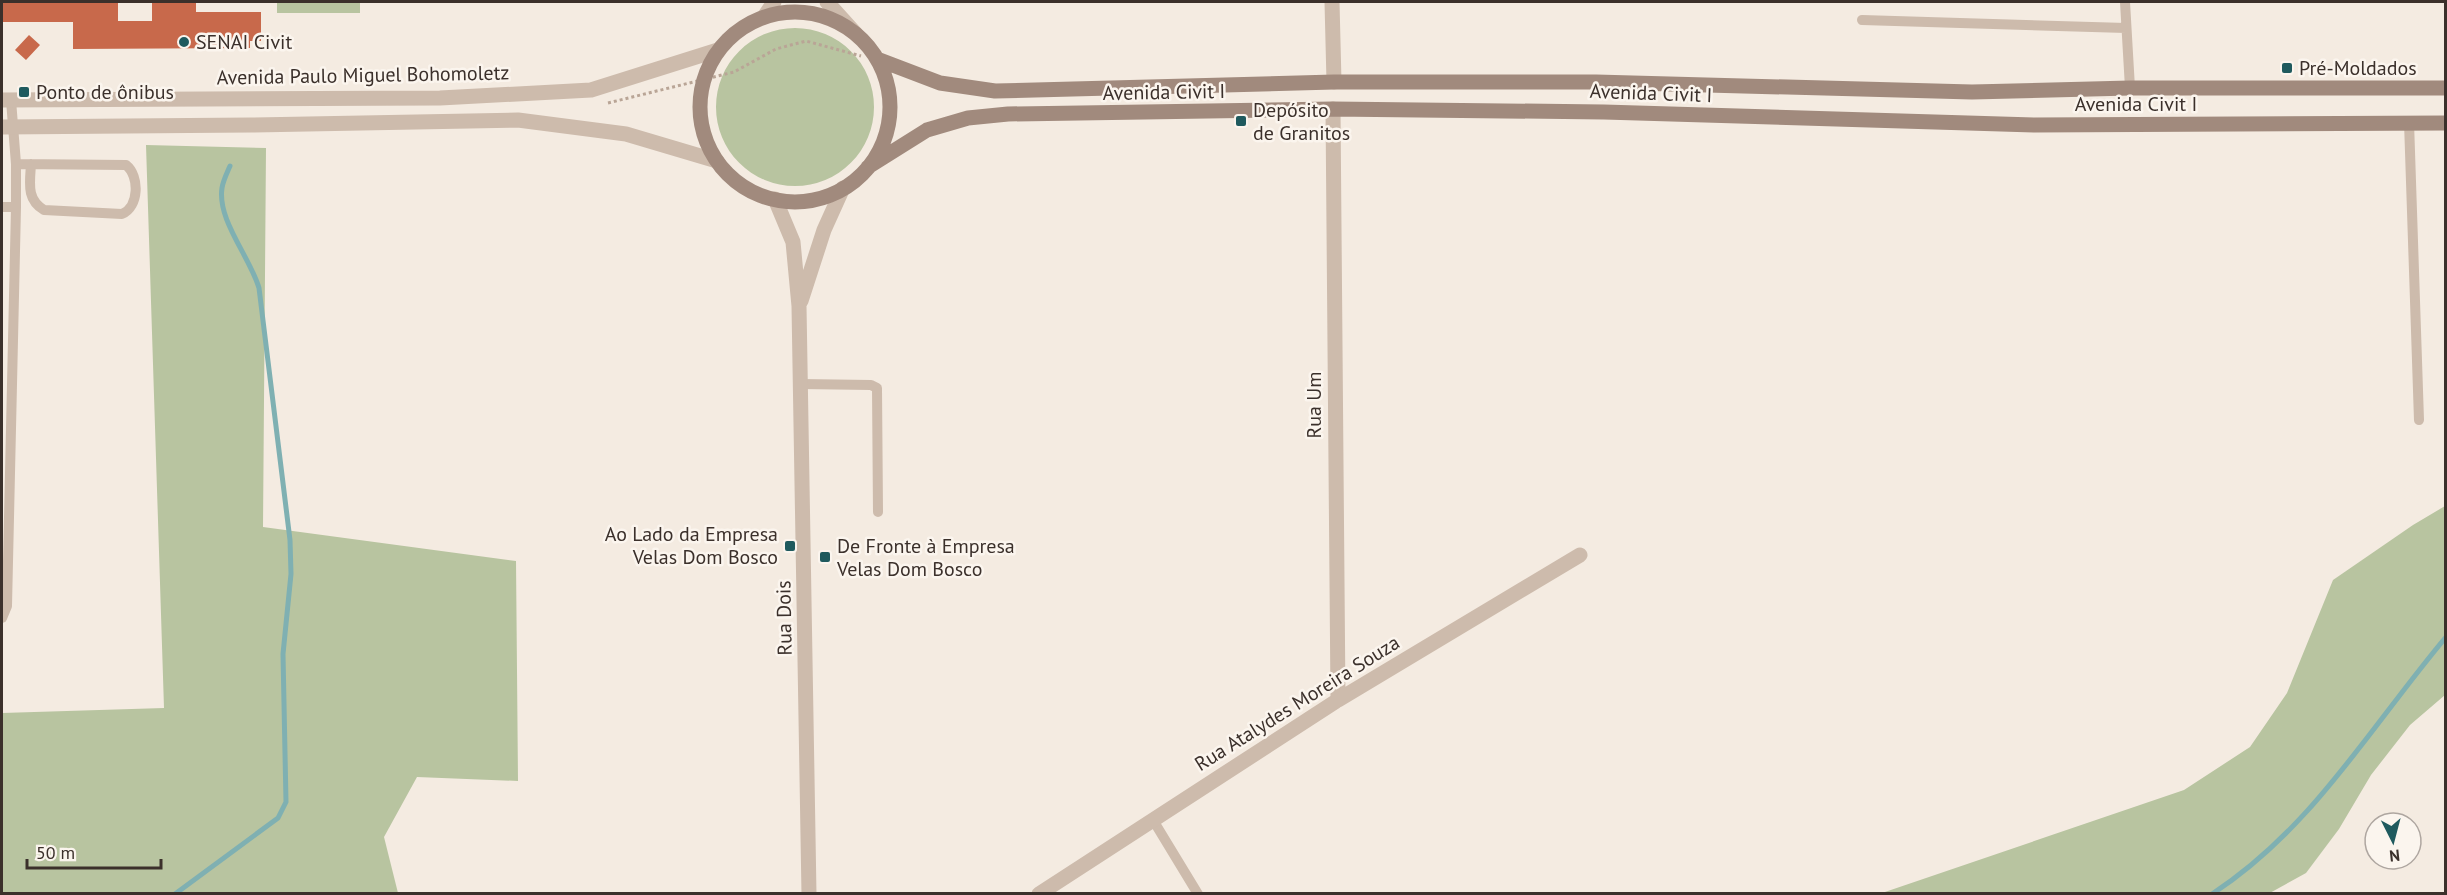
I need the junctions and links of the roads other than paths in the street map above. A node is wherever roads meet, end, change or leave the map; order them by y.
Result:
1 (774, 2) edge
2 (827, 2) edge
3 (1332, 2) edge
4 (2125, 2) edge
5 (764, 17) junction
6 (1862, 20) dead end
7 (2126, 28) junction
8 (855, 34) junction
9 (718, 50) junction
10 (877, 59) junction
11 (1334, 82) junction
12 (2130, 88) junction
13 (2445, 88) edge
14 (6, 100) edge
15 (1333, 109) junction
16 (2409, 122) junction
17 (2445, 123) edge
18 (6, 127) edge
19 (717, 161) junction
20 (16, 164) junction
21 (31, 164) junction
22 (868, 167) junction
23 (843, 188) junction
24 (775, 200) junction
25 (2, 207) edge
26 (16, 207) junction
27 (799, 306) junction
28 (801, 384) junction
29 (2419, 420) dead end
30 (878, 512) dead end
31 (1580, 555) dead end
32 (2, 618) edge
33 (1338, 700) junction
34 (1153, 820) junction
35 (809, 894) edge
36 (1039, 894) edge
37 (1198, 894) edge

1 - 5 street
2 - 8 street
3 - 11 street
4 - 7 lane
5 - 8 main road
5 - 9 main road
6 - 7 lane
7 - 12 lane
8 - 10 main road
9 - 14 street, Avenida Paulo Miguel Bohomoletz
9 - 19 main road
10 - 11 main road, Avenida Civit I
10 - 22 main road
11 - 12 main road, Avenida Civit I
12 - 13 main road, Avenida Civit I
14 - 18 lane
15 - 16 main road, Avenida Civit I
15 - 22 main road, Avenida Civit I
15 - 33 street, Rua Um
16 - 17 main road, Avenida Civit I
16 - 29 lane
18 - 19 street
18 - 20 lane
19 - 24 main road
20 - 21 lane
20 - 26 lane
21 - 21 lane
22 - 23 main road
23 - 24 main road
23 - 27 street, Rua Dois
24 - 27 street, Rua Dois
25 - 26 lane
26 - 32 lane
27 - 28 street, Rua Dois
28 - 30 lane
28 - 35 street, Rua Dois
31 - 33 street, Rua Atalydes Moreira Souza
33 - 34 street, Rua Atalydes Moreira Souza
34 - 36 street, Rua Atalydes Moreira Souza
34 - 37 lane

